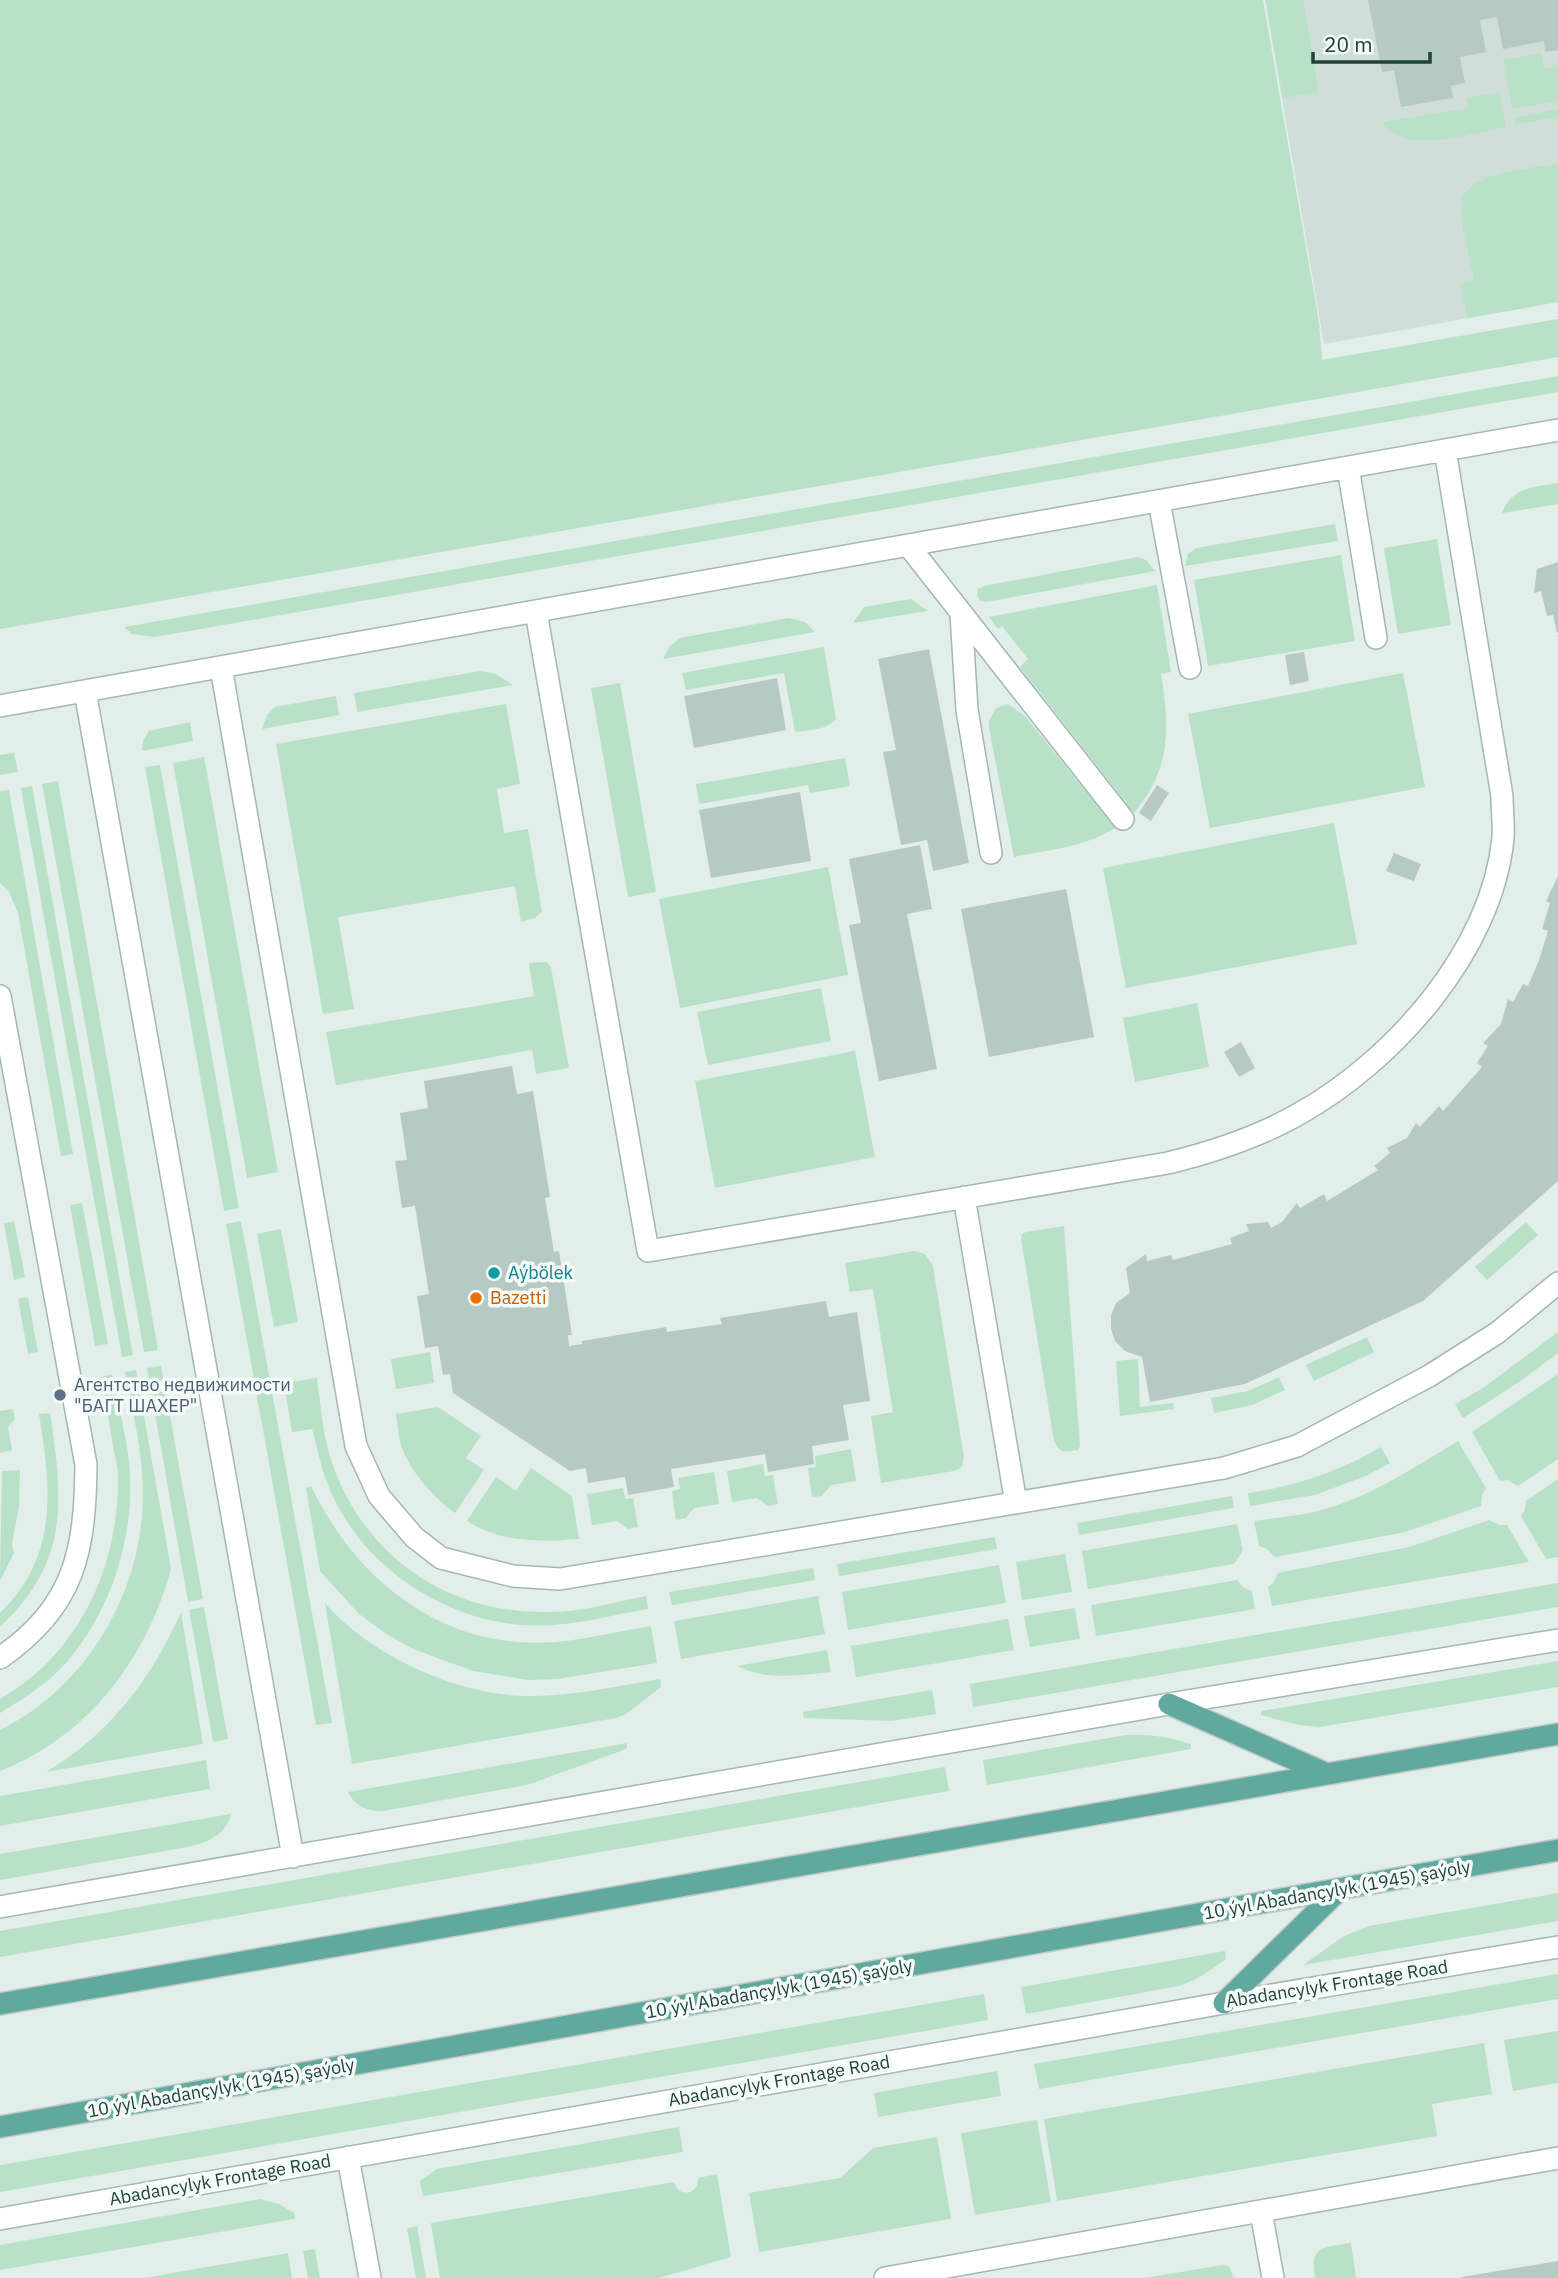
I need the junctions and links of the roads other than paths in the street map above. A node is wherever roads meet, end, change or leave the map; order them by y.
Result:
1 (1558, 430) edge
2 (1445, 450) junction
3 (1348, 467) junction
4 (1159, 501) junction
5 (908, 545) junction
6 (536, 612) junction
7 (961, 614) junction
8 (1377, 638) dead end
9 (221, 667) junction
10 (1190, 668) dead end
11 (85, 691) junction
12 (0, 706) edge
13 (1123, 819) dead end
14 (991, 853) dead end
15 (0, 996) edge
16 (964, 1198) junction
17 (1558, 1283) edge
18 (1016, 1503) junction
19 (1558, 1640) edge
20 (0, 1658) edge
21 (1169, 1704) junction
22 (1558, 1734) edge
23 (1325, 1773) junction
24 (1558, 1850) edge
25 (293, 1857) junction
26 (1339, 1891) junction
27 (0, 1907) edge
28 (1558, 1947) edge
29 (1224, 2003) junction
30 (0, 2004) edge
31 (0, 2127) edge
32 (348, 2157) junction
33 (1558, 2158) edge
34 (1261, 2212) junction
35 (0, 2219) edge
36 (370, 2278) edge
37 (886, 2278) edge
38 (1273, 2278) edge

1 - 2 street
2 - 3 street
2 - 16 street
3 - 4 street
3 - 8 street
4 - 5 street
4 - 10 street
5 - 6 street
5 - 7 street
6 - 9 street
6 - 16 street
7 - 13 street
7 - 14 street
9 - 11 street
9 - 18 street
11 - 12 street
11 - 25 street
15 - 20 street
16 - 18 street
17 - 18 street
19 - 21 street
21 - 23 main road
21 - 25 street
22 - 23 main road
23 - 30 main road
24 - 26 main road, 10 ýyl Abadançylyk (1945) şaýoly
25 - 27 street
26 - 29 main road
26 - 31 main road, 10 ýyl Abadançylyk (1945) şaýoly
28 - 29 street, Abadancylyk Frontage Road
29 - 32 street, Abadancylyk Frontage Road
32 - 35 street, Abadancylyk Frontage Road
32 - 36 street
33 - 34 street
34 - 37 street
34 - 38 street

